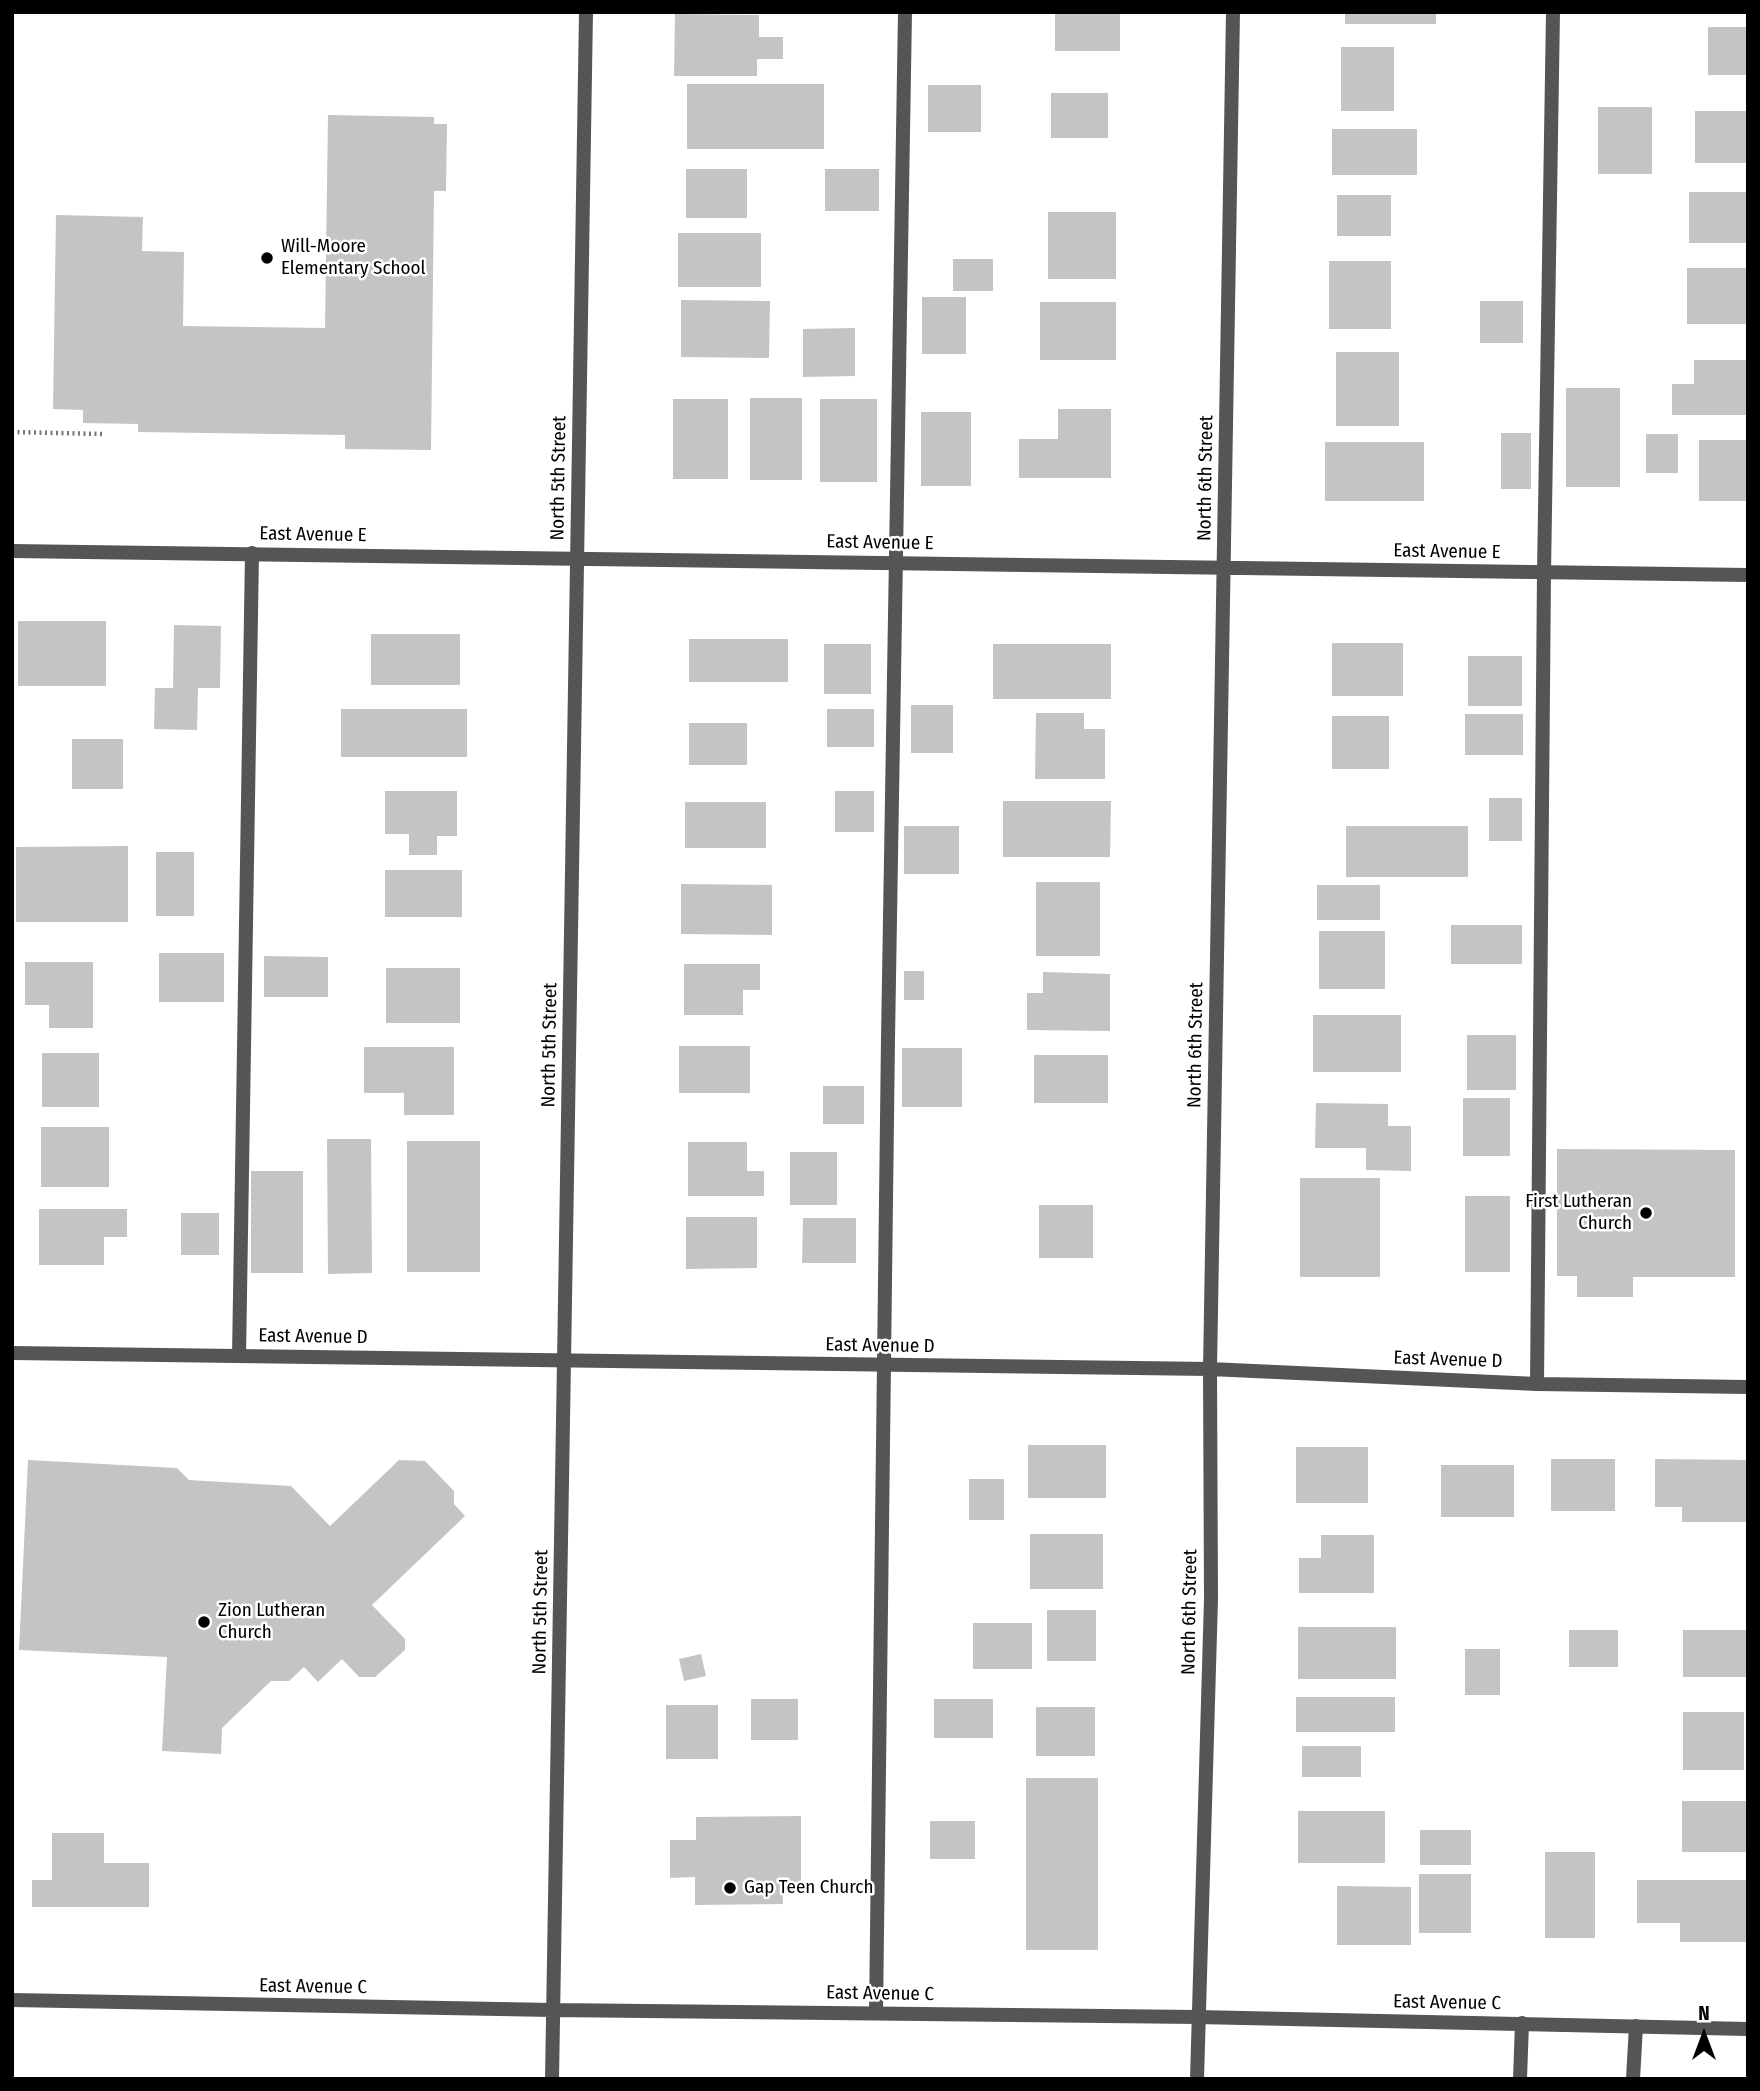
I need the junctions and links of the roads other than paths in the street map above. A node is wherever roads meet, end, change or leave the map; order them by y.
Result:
1 (586, 12) edge
2 (905, 12) edge
3 (1233, 12) edge
4 (1553, 12) edge
5 (12, 551) edge
6 (252, 553) junction
7 (577, 558) junction
8 (897, 562) junction
9 (1223, 568) junction
10 (1544, 573) junction
11 (1748, 575) edge
12 (12, 1353) edge
13 (239, 1356) junction
14 (564, 1361) junction
15 (885, 1365) junction
16 (1210, 1369) junction
17 (1537, 1384) junction
18 (1748, 1387) edge
19 (12, 2000) edge
20 (553, 2010) junction
21 (876, 2014) junction
22 (1197, 2017) junction
23 (1522, 2023) junction
24 (1636, 2026) junction
25 (1748, 2029) edge
26 (552, 2079) edge
27 (1197, 2079) edge
28 (1520, 2079) edge
29 (1633, 2079) edge

1 - 7 street, North 5th Street
2 - 8 street
3 - 9 street, North 6th Street
4 - 10 street
5 - 6 street, East Avenue E
6 - 7 street, East Avenue E
6 - 13 street
7 - 8 street, East Avenue E
7 - 14 street, North 5th Street
8 - 9 street, East Avenue E
8 - 15 street
9 - 10 street, East Avenue E
9 - 16 street, North 6th Street
10 - 11 street, East Avenue E
10 - 17 street
12 - 13 street, East Avenue D
13 - 14 street, East Avenue D
14 - 15 street, East Avenue D
14 - 20 street, North 5th Street
15 - 16 street, East Avenue D
15 - 21 street
16 - 17 street, East Avenue D
16 - 22 street, North 6th Street
17 - 18 street, East Avenue D
19 - 20 street, East Avenue C
20 - 21 street, East Avenue C
20 - 26 street, North 5th Street
21 - 22 street, East Avenue C
22 - 23 street, East Avenue C
22 - 27 street, North 6th Street
23 - 24 street, East Avenue C
23 - 28 street
24 - 25 street, East Avenue C
24 - 29 street

